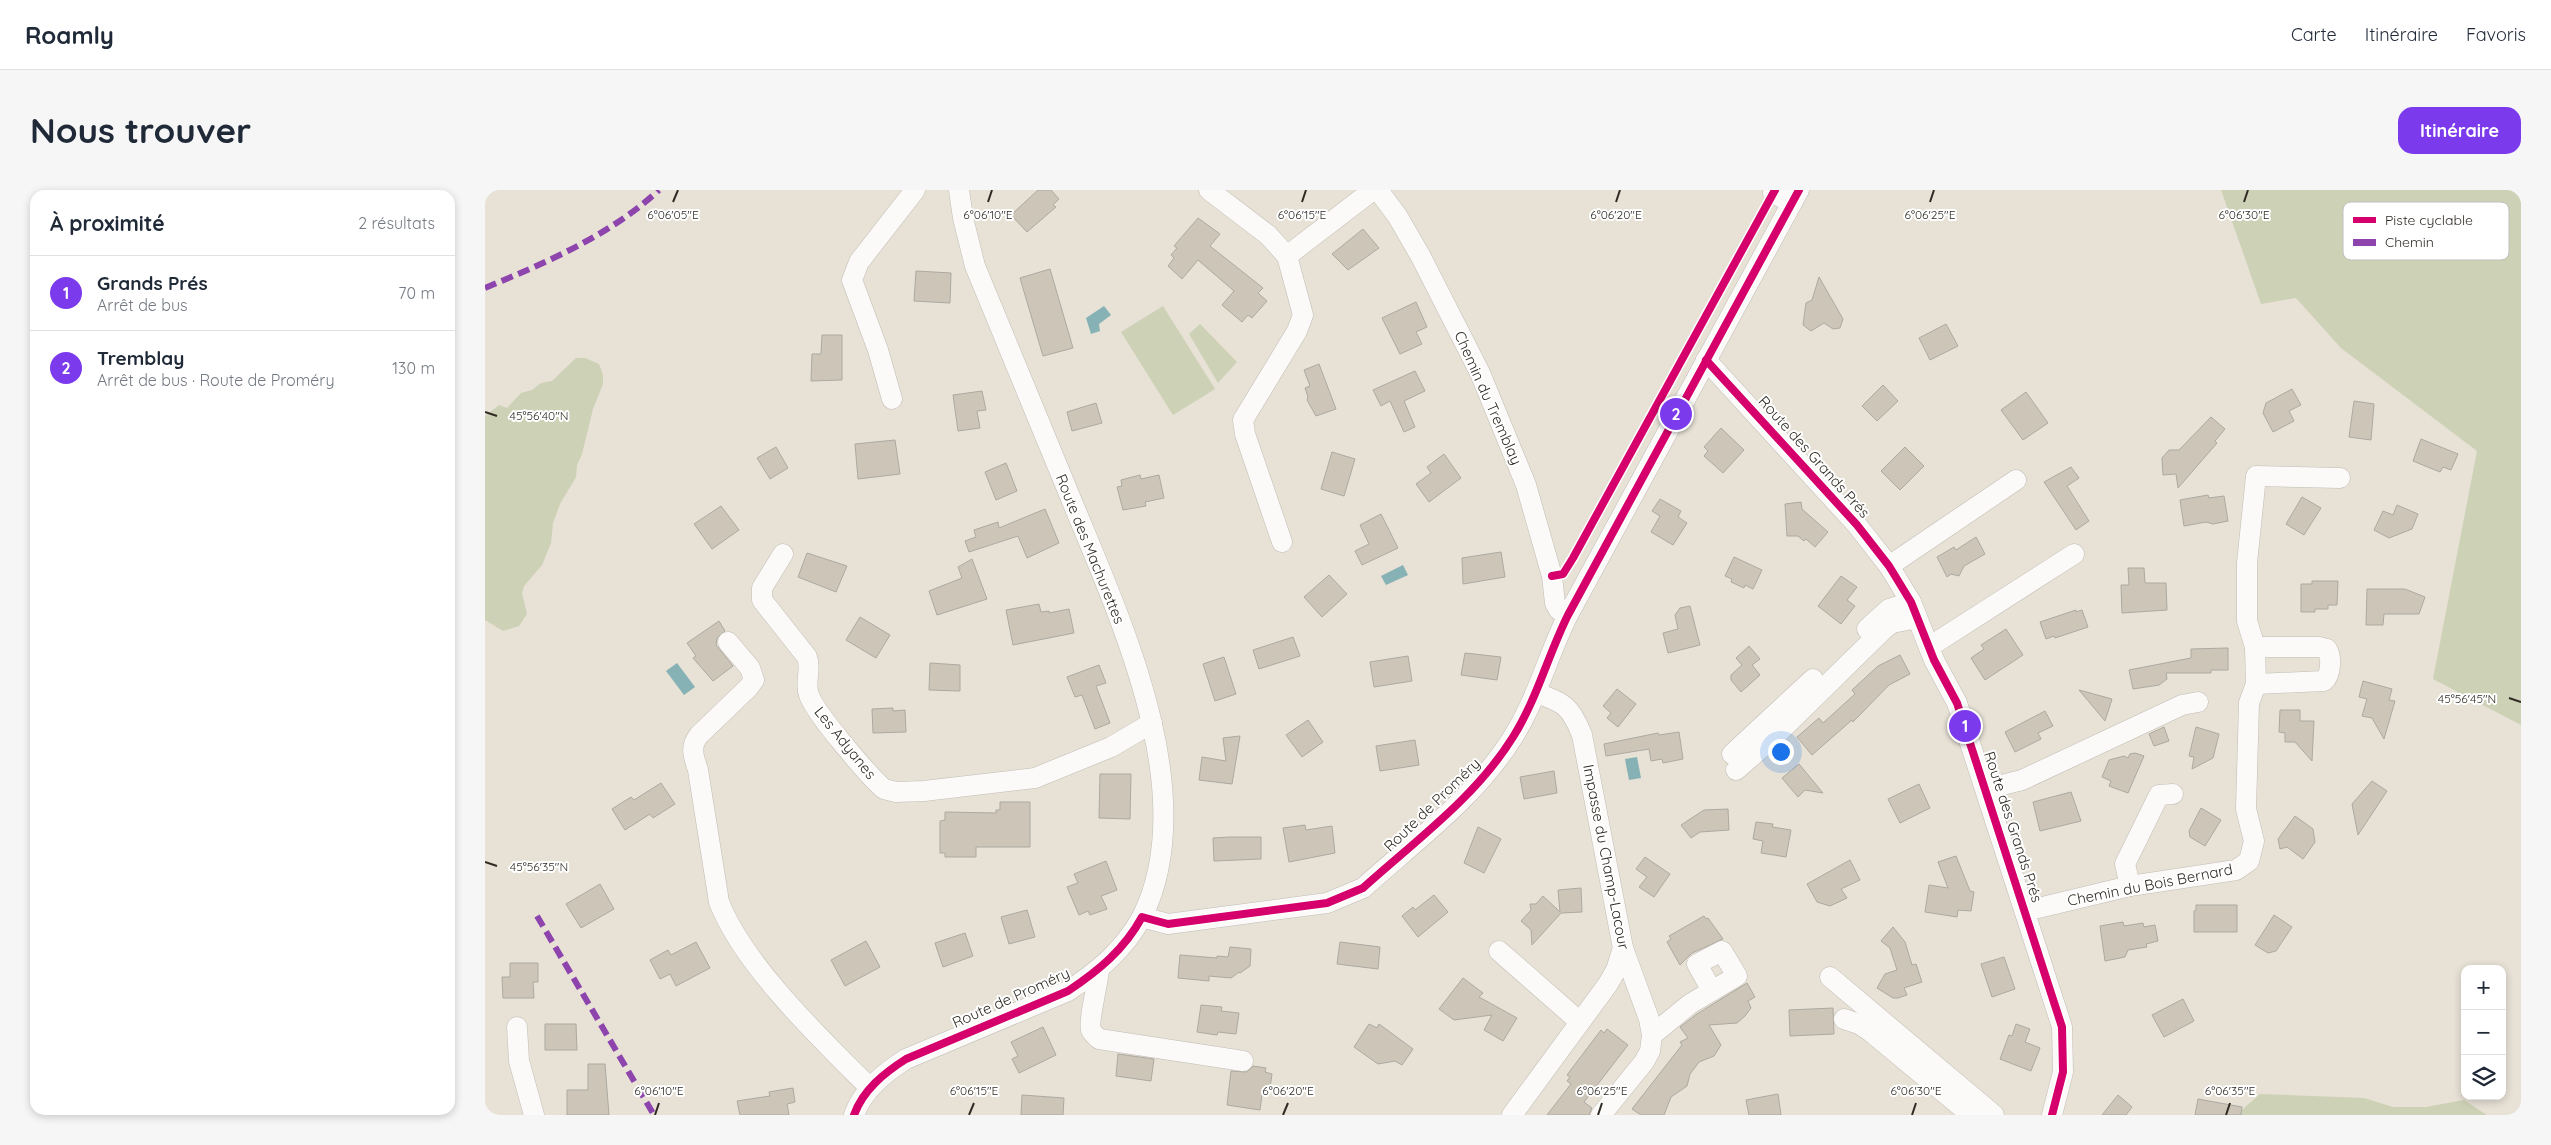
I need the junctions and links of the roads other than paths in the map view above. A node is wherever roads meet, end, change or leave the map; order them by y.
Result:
1 (915, 190) edge
2 (959, 190) edge
3 (1209, 190) edge
4 (1373, 190) edge
5 (1378, 190) edge
6 (1773, 194) dead end
7 (1796, 197) edge
8 (1287, 256) junction
9 (1706, 360) junction
10 (892, 399) dead end
11 (2340, 478) dead end
12 (2016, 480) dead end
13 (1282, 542) dead end
14 (783, 554) dead end
15 (2074, 554) dead end
16 (1889, 566) junction
17 (1914, 610) junction
18 (1568, 615) junction
19 (728, 642) dead end
20 (1929, 647) junction
21 (2255, 647) junction
22 (2256, 684) junction
23 (1536, 693) junction
24 (2198, 702) dead end
25 (1151, 723) junction
26 (1734, 762) dead end
27 (1986, 789) junction
28 (2173, 794) dead end
29 (2130, 886) junction
30 (2026, 911) junction
31 (1142, 917) junction
32 (1623, 948) junction
33 (1499, 951) dead end
34 (1099, 970) junction
35 (1830, 977) dead end
36 (1712, 991) dead end
37 (1844, 1020) dead end
38 (1580, 1022) junction
39 (517, 1028) dead end
40 (1652, 1035) junction
41 (1243, 1061) dead end
42 (871, 1088) junction
43 (534, 1115) edge
44 (854, 1115) edge
45 (1512, 1115) edge
46 (1601, 1115) edge
47 (1971, 1115) edge
48 (1993, 1115) edge
49 (2052, 1115) edge

1 - 10 street
2 - 25 street, Route des Machurettes
3 - 8 street
4 - 8 street
5 - 18 street, Chemin du Tremblay
6 - 7 street
7 - 9 street, Route de Proméry
8 - 13 street
9 - 16 street, Route des Grands Prés
9 - 18 street, Route de Proméry
11 - 21 street, Chemin du Bois Bernard
12 - 16 street
14 - 25 street, Les Adyanes
15 - 20 street
16 - 17 street, Route des Grands Prés
17 - 20 street, Route des Grands Prés
17 - 26 street
18 - 23 street, Route de Proméry
19 - 42 street
20 - 27 street, Route des Grands Prés
21 - 22 street, Chemin du Bois Bernard
21 - 22 street
22 - 29 street, Chemin du Bois Bernard
23 - 31 street, Route de Proméry
23 - 32 street, Impasse du Champ-Lacour
24 - 27 street
25 - 31 street, Route des Machurettes
27 - 30 street, Route des Grands Prés
28 - 29 street
29 - 30 street, Chemin du Bois Bernard
30 - 49 street, Route des Grands Prés
31 - 34 street, Route de Proméry
32 - 38 street
32 - 40 street, Impasse du Champ-Lacour
33 - 38 street
34 - 41 street
34 - 42 street, Route de Proméry
35 - 48 street
36 - 40 street
37 - 47 street
38 - 45 street
39 - 43 street
40 - 46 street, Impasse du Champ-Lacour
42 - 44 street, Route de Proméry

